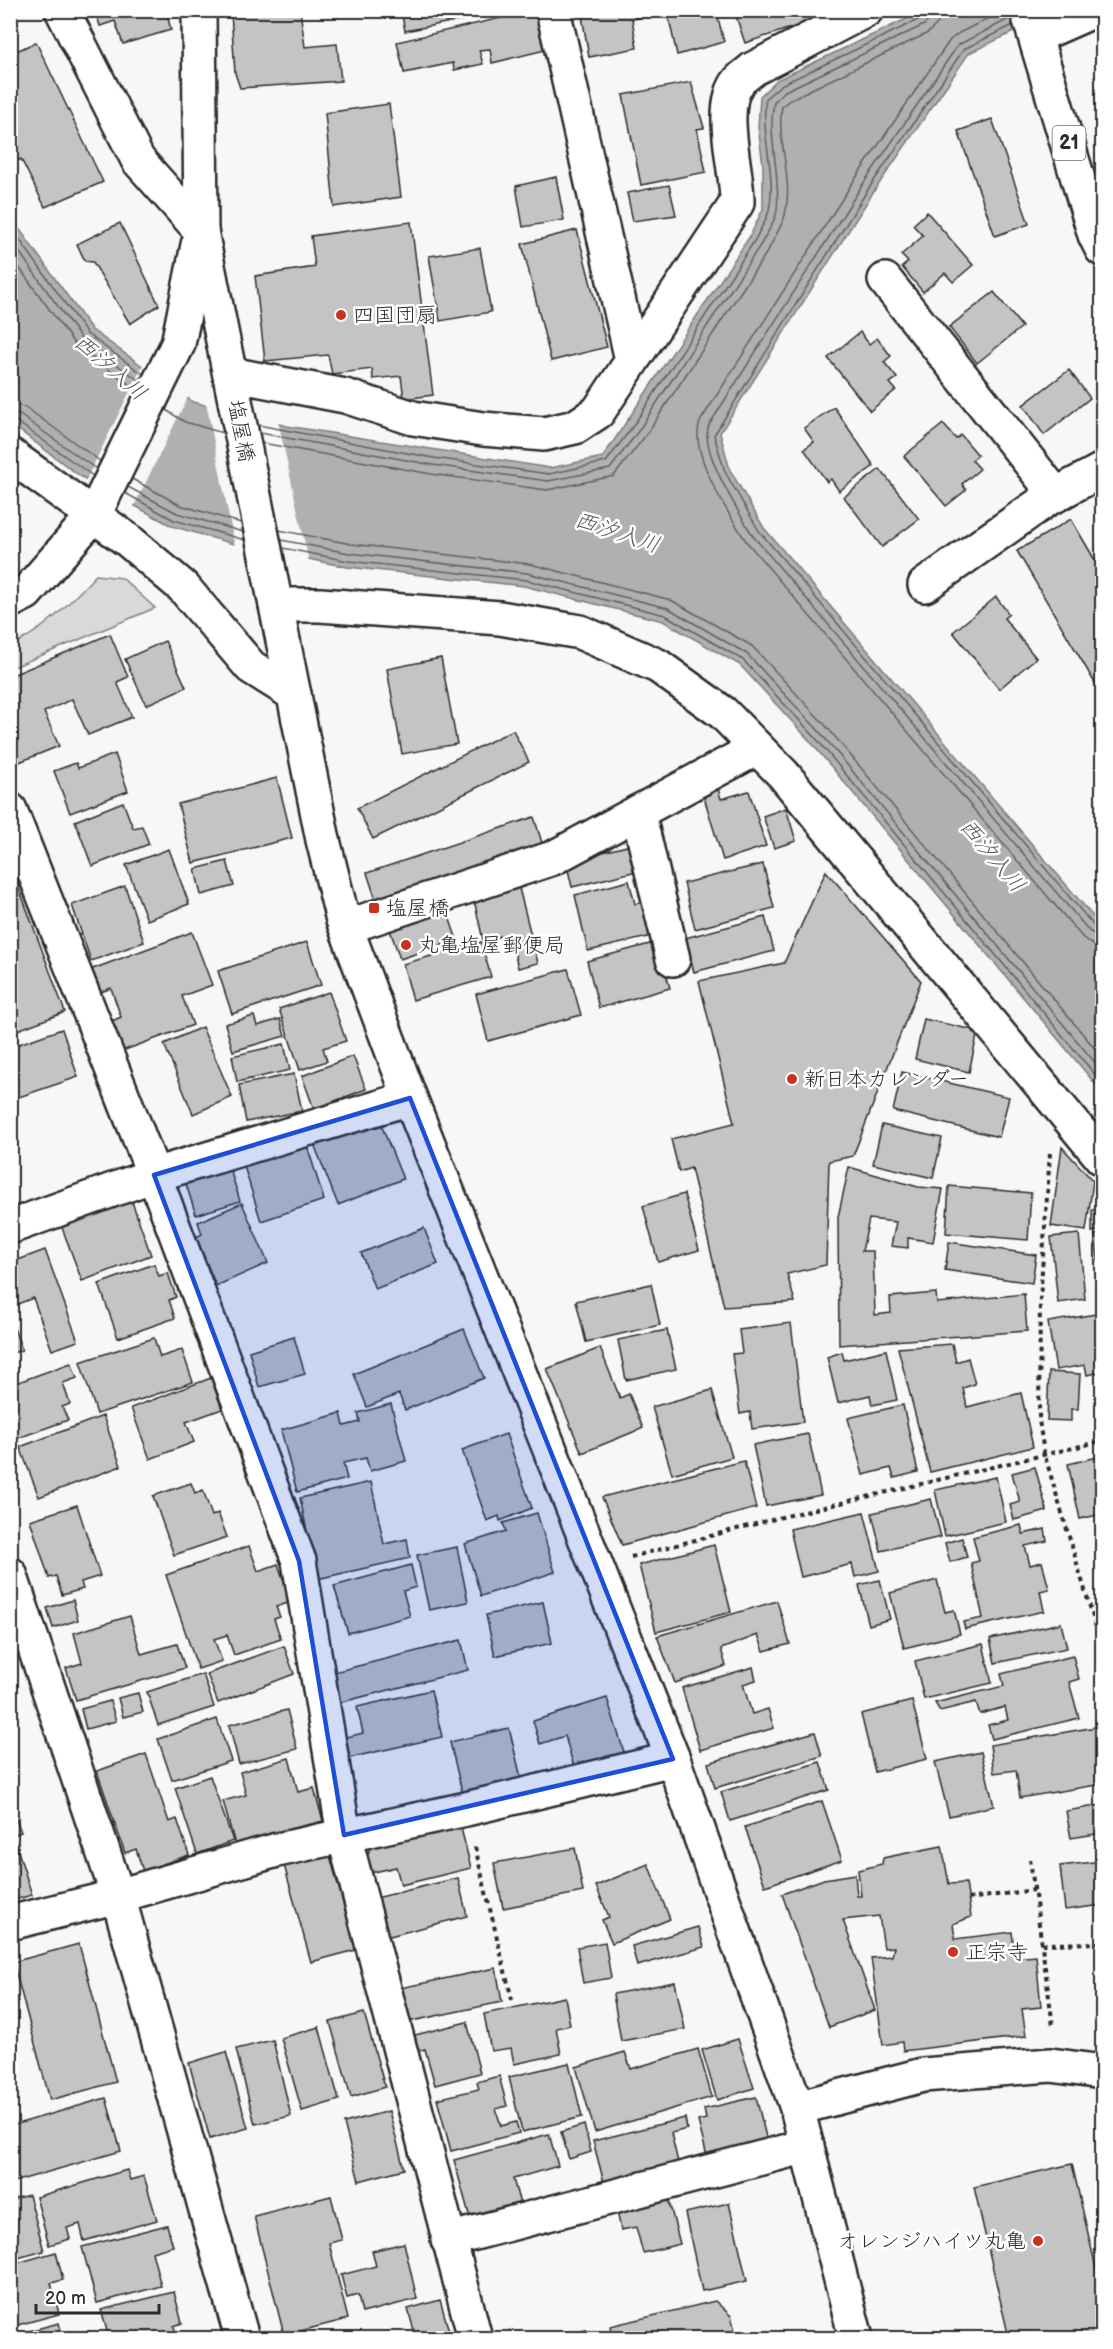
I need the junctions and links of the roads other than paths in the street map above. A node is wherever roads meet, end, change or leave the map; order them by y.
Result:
1 (62, 10) edge
2 (199, 10) edge
3 (553, 10) edge
4 (866, 10) edge
5 (1095, 10) edge
6 (1031, 23) edge
7 (201, 231) junction
8 (1102, 249) edge
9 (885, 280) dead end
10 (632, 360) junction
11 (232, 382) junction
12 (10, 455) edge
13 (1102, 470) edge
14 (1056, 495) junction
15 (97, 508) junction
16 (925, 585) dead end
17 (273, 592) junction
18 (10, 601) edge
19 (294, 694) junction
20 (758, 748) junction
21 (10, 810) edge
22 (638, 812) junction
23 (345, 927) junction
24 (673, 959) dead end
25 (410, 1098) junction
26 (1102, 1158) edge
27 (154, 1175) junction
28 (10, 1227) edge
29 (10, 1574) edge
30 (673, 1759) junction
31 (344, 1834) junction
32 (118, 1896) junction
33 (10, 1923) edge
34 (1102, 2072) edge
35 (797, 2108) junction
36 (807, 2146) junction
37 (448, 2240) junction
38 (242, 2338) edge
39 (475, 2338) edge
40 (856, 2338) edge

1 - 7 street
2 - 7 street
3 - 10 street
4 - 10 street
5 - 6 street
6 - 8 street, 21
7 - 11 street, 塩屋橋
7 - 15 street
9 - 14 street
10 - 11 street
11 - 17 street, 塩屋橋
12 - 15 street
13 - 14 street
14 - 16 street
15 - 18 street
15 - 19 street
17 - 19 street, 塩屋橋
17 - 20 street
19 - 23 street, 塩屋橋
20 - 22 street
20 - 26 street
21 - 27 street
22 - 23 street
22 - 24 street
23 - 25 street, 塩屋橋
25 - 27 street
25 - 30 street, 塩屋橋
27 - 28 street
27 - 31 street
29 - 32 street
30 - 31 street
30 - 35 street, 塩屋橋
31 - 32 street
31 - 37 street
32 - 33 street
32 - 38 street
34 - 35 street
35 - 36 street, 塩屋橋
36 - 37 street
36 - 40 street, 塩屋橋
37 - 39 street

